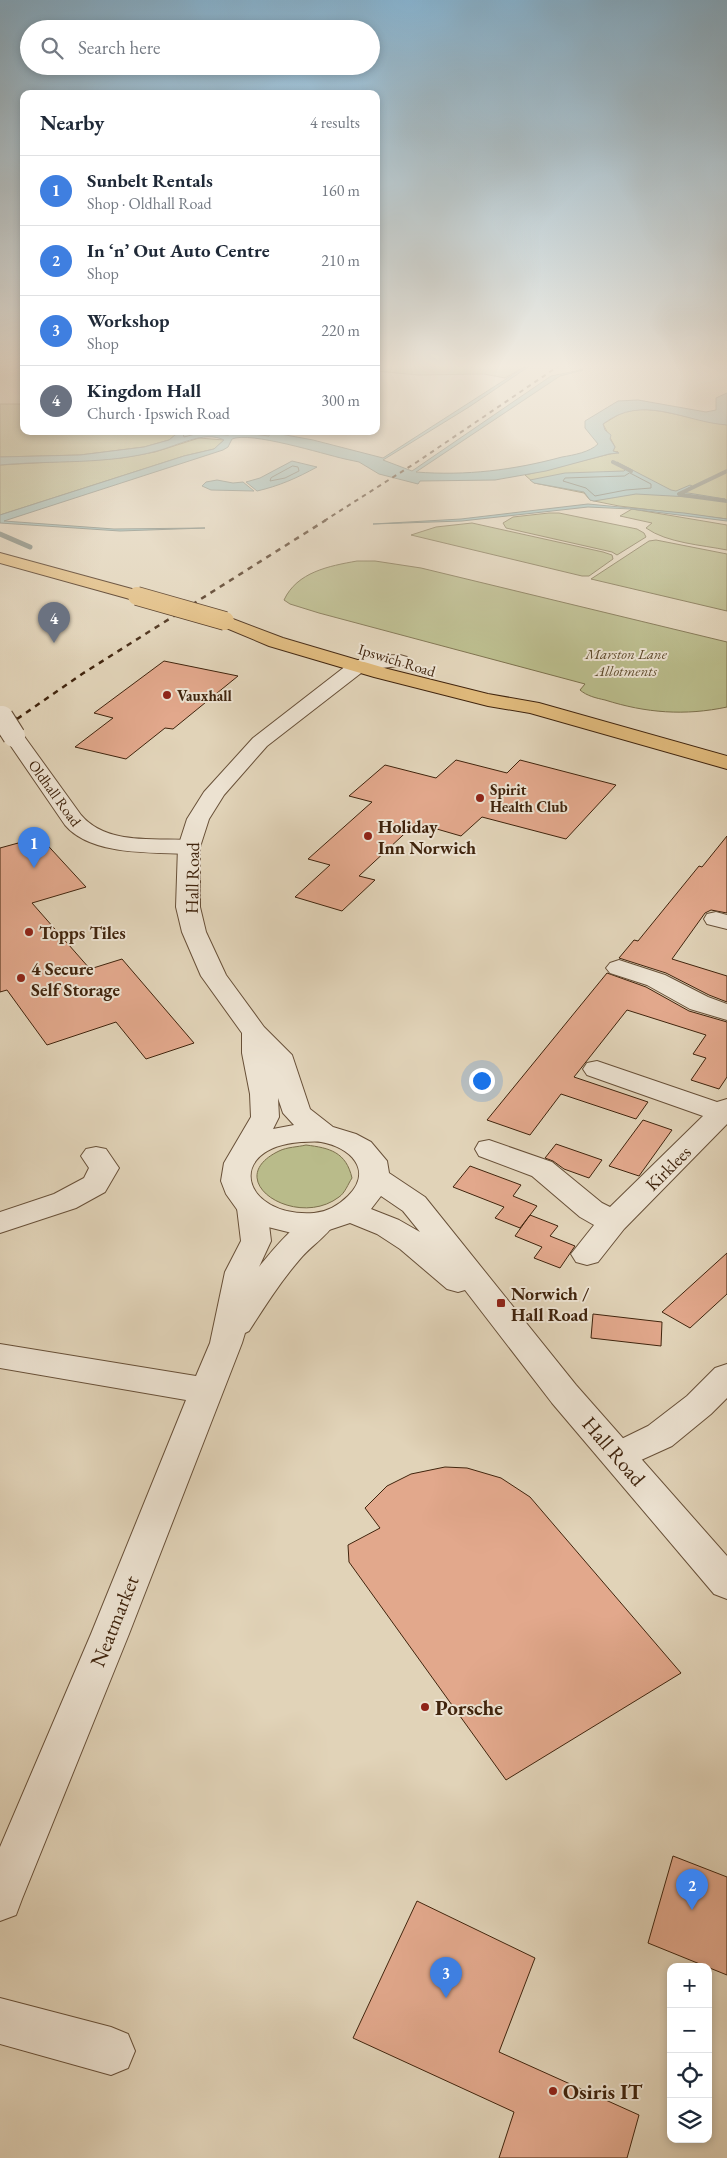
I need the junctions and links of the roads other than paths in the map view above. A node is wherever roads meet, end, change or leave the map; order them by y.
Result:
1 (0, 558) edge
2 (225, 621) junction
3 (258, 627) junction
4 (400, 661) junction
5 (371, 667) junction
6 (532, 708) junction
7 (0, 715) edge
8 (727, 763) edge
9 (189, 846) junction
10 (618, 968) dead end
11 (727, 1012) edge
12 (255, 1033) junction
13 (597, 1069) dead end
14 (724, 1110) edge
15 (323, 1133) junction
16 (489, 1149) dead end
17 (248, 1150) junction
18 (96, 1156) dead end
19 (375, 1178) junction
20 (252, 1208) junction
21 (350, 1212) junction
22 (613, 1222) junction
23 (0, 1223) edge
24 (320, 1223) junction
25 (587, 1254) dead end
26 (503, 1319) junction
27 (226, 1343) junction
28 (0, 1356) edge
29 (727, 1377) edge
30 (206, 1391) junction
31 (619, 1456) junction
32 (727, 1583) edge
33 (0, 1899) edge
34 (0, 2021) edge
35 (111, 2051) dead end

1 - 2 highway, Ipswich Road, bridge
2 - 3 highway, Ipswich Road
2 - 5 highway, Ipswich Road
3 - 4 highway, Ipswich Road
3 - 5 highway, Ipswich Road
4 - 5 street, Hall Road
4 - 6 highway, Ipswich Road
5 - 6 highway, Ipswich Road
5 - 9 street, Hall Road
6 - 8 highway, Ipswich Road
7 - 9 street, Oldhall Road, bridge
9 - 12 street, Hall Road
10 - 11 street
12 - 15 street, Hall Road
12 - 17 street
13 - 14 street, Kirklees
14 - 22 street, Kirklees
15 - 17 street, Hall Road
15 - 19 street, Hall Road
16 - 22 street
17 - 20 street
18 - 23 street
19 - 21 street
19 - 26 street, Hall Road
20 - 24 street
20 - 27 street, Neatmarket
21 - 24 street
21 - 26 street, Hall Road
22 - 25 street, Kirklees
24 - 27 street, Neatmarket
26 - 31 street, Hall Road
27 - 30 street, Neatmarket
28 - 30 street
29 - 31 street
30 - 33 street, Neatmarket
31 - 32 street, Hall Road
34 - 35 street

